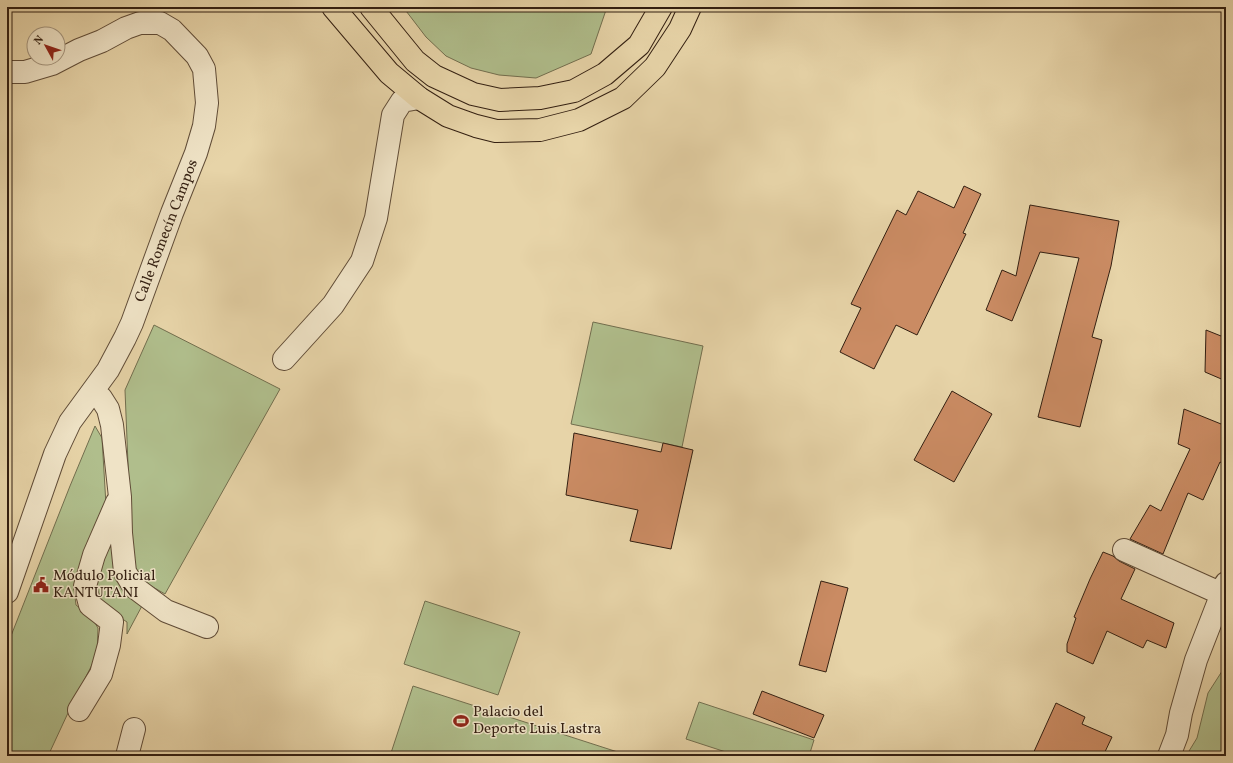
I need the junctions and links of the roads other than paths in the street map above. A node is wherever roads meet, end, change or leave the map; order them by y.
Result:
1 (332, 7) edge
2 (370, 7) edge
3 (662, 7) edge
4 (690, 7) edge
5 (7, 72) edge
6 (434, 76) junction
7 (419, 98) junction
8 (284, 359) dead end
9 (92, 392) junction
10 (120, 498) junction
11 (1124, 550) dead end
12 (1224, 588) edge
13 (7, 592) edge
14 (206, 627) dead end
15 (78, 710) dead end
16 (134, 729) dead end
17 (127, 756) edge
18 (1168, 756) edge

1 - 7 main road
2 - 6 main road
3 - 6 main road
4 - 7 main road
5 - 9 street, Calle Romecín Campos
6 - 7 main road
7 - 8 street
9 - 10 street
9 - 13 street, Calle Romecín Campos
10 - 14 street
10 - 15 street
11 - 12 street
12 - 18 street
16 - 17 street

